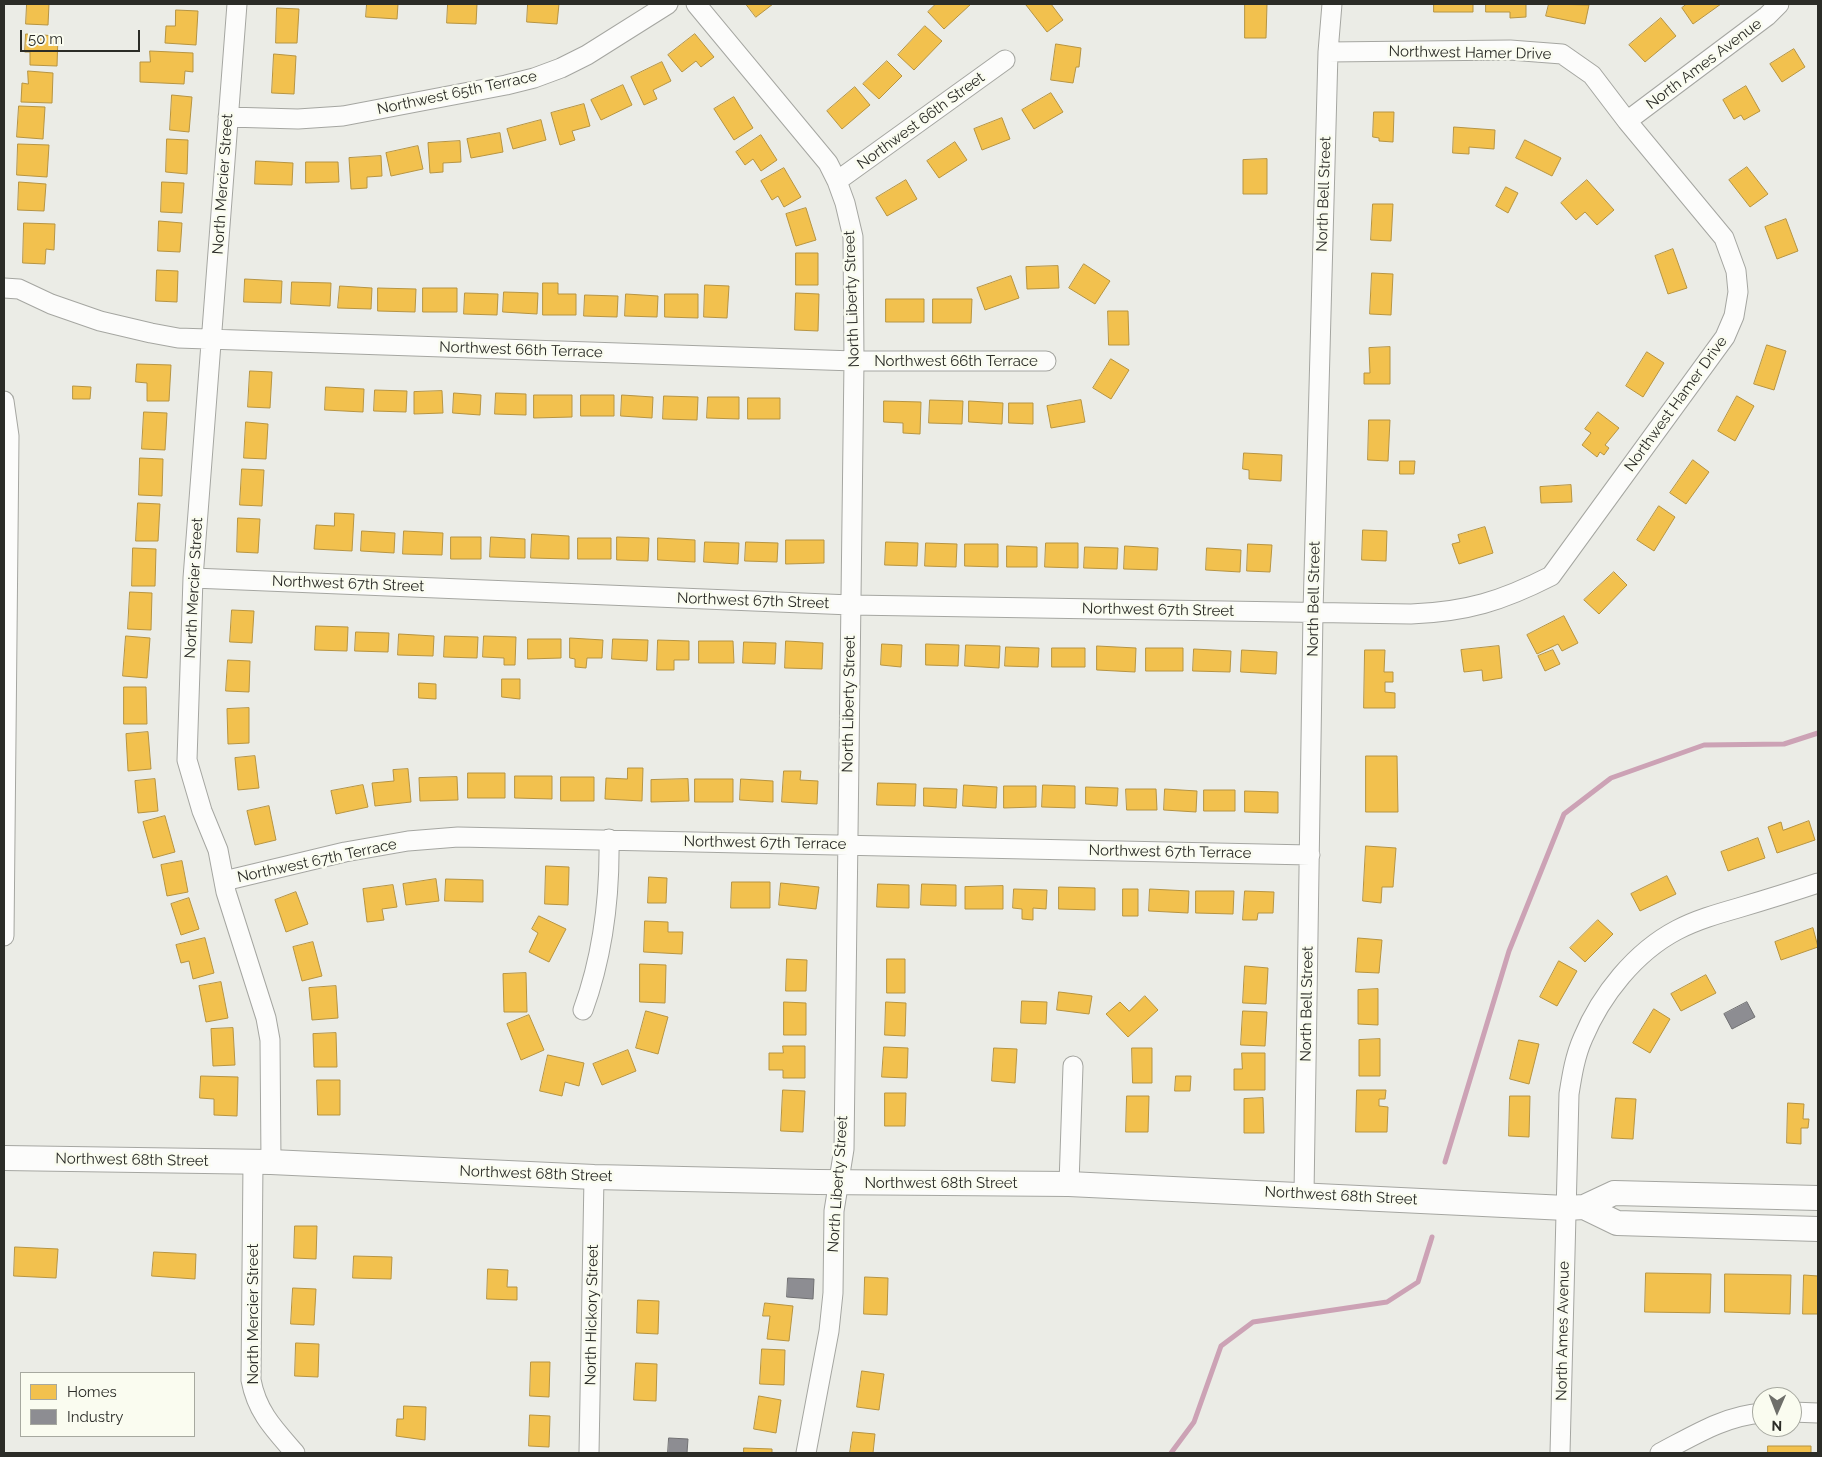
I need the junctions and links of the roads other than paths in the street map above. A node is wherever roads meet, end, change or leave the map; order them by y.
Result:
1 (237, 4) edge
2 (668, 4) edge
3 (696, 4) edge
4 (1332, 4) edge
5 (1779, 4) edge
6 (1328, 52) junction
7 (1005, 60) dead end
8 (228, 117) junction
9 (1628, 121) junction
10 (837, 181) junction
11 (4, 288) edge
12 (212, 339) junction
13 (854, 361) junction
14 (1046, 361) dead end
15 (4, 401) edge
16 (193, 578) junction
17 (851, 605) junction
18 (1314, 612) junction
19 (609, 839) junction
20 (847, 845) junction
21 (1310, 854) junction
22 (224, 881) junction
23 (1818, 883) edge
24 (4, 936) edge
25 (583, 1010) dead end
26 (1073, 1066) dead end
27 (4, 1158) edge
28 (262, 1162) junction
29 (594, 1177) junction
30 (837, 1182) junction
31 (1069, 1184) junction
32 (1304, 1194) junction
33 (1818, 1198) edge
34 (1575, 1208) junction
35 (1818, 1228) edge
36 (1802, 1412) edge
37 (1818, 1413) edge
38 (1752, 1414) edge
39 (295, 1453) edge
40 (589, 1453) edge
41 (806, 1453) edge
42 (1560, 1453) edge
43 (1660, 1453) edge

1 - 8 street, North Mercier Street
2 - 8 street, Northwest 65th Terrace
3 - 10 street, North Liberty Street
4 - 6 street, North Bell Street
5 - 9 street, North Ames Avenue
6 - 9 street, Northwest Hamer Drive
6 - 18 street, North Bell Street
7 - 10 street, Northwest 66th Street
8 - 12 street, North Mercier Street
9 - 18 street, Northwest Hamer Drive
10 - 13 street, North Liberty Street
11 - 12 street, Northwest 66th Terrace
12 - 13 street, Northwest 66th Terrace
12 - 16 street, North Mercier Street
13 - 14 street, Northwest 66th Terrace
13 - 17 street, North Liberty Street
15 - 24 street
16 - 17 street, Northwest 67th Street
16 - 22 street, North Mercier Street
17 - 18 street, Northwest 67th Street
17 - 20 street, North Liberty Street
18 - 21 street, North Bell Street
19 - 20 street, Northwest 67th Terrace
19 - 22 street, Northwest 67th Terrace
19 - 25 street
20 - 21 street, Northwest 67th Terrace
20 - 30 street, North Liberty Street
21 - 32 street, North Bell Street
22 - 28 street, North Mercier Street
23 - 34 street, North Ames Avenue
26 - 31 street
27 - 28 main road, Northwest 68th Street
28 - 29 main road, Northwest 68th Street
28 - 39 street, North Mercier Street
29 - 30 main road, Northwest 68th Street
29 - 40 street, North Hickory Street
30 - 31 main road, Northwest 68th Street
30 - 41 street, North Liberty Street
31 - 32 main road, Northwest 68th Street
32 - 34 main road, Northwest 68th Street
33 - 34 main road, Northwest 68th Street
34 - 35 main road, Northwest 68th Street
34 - 42 street, North Ames Avenue
36 - 37 street
38 - 43 street

